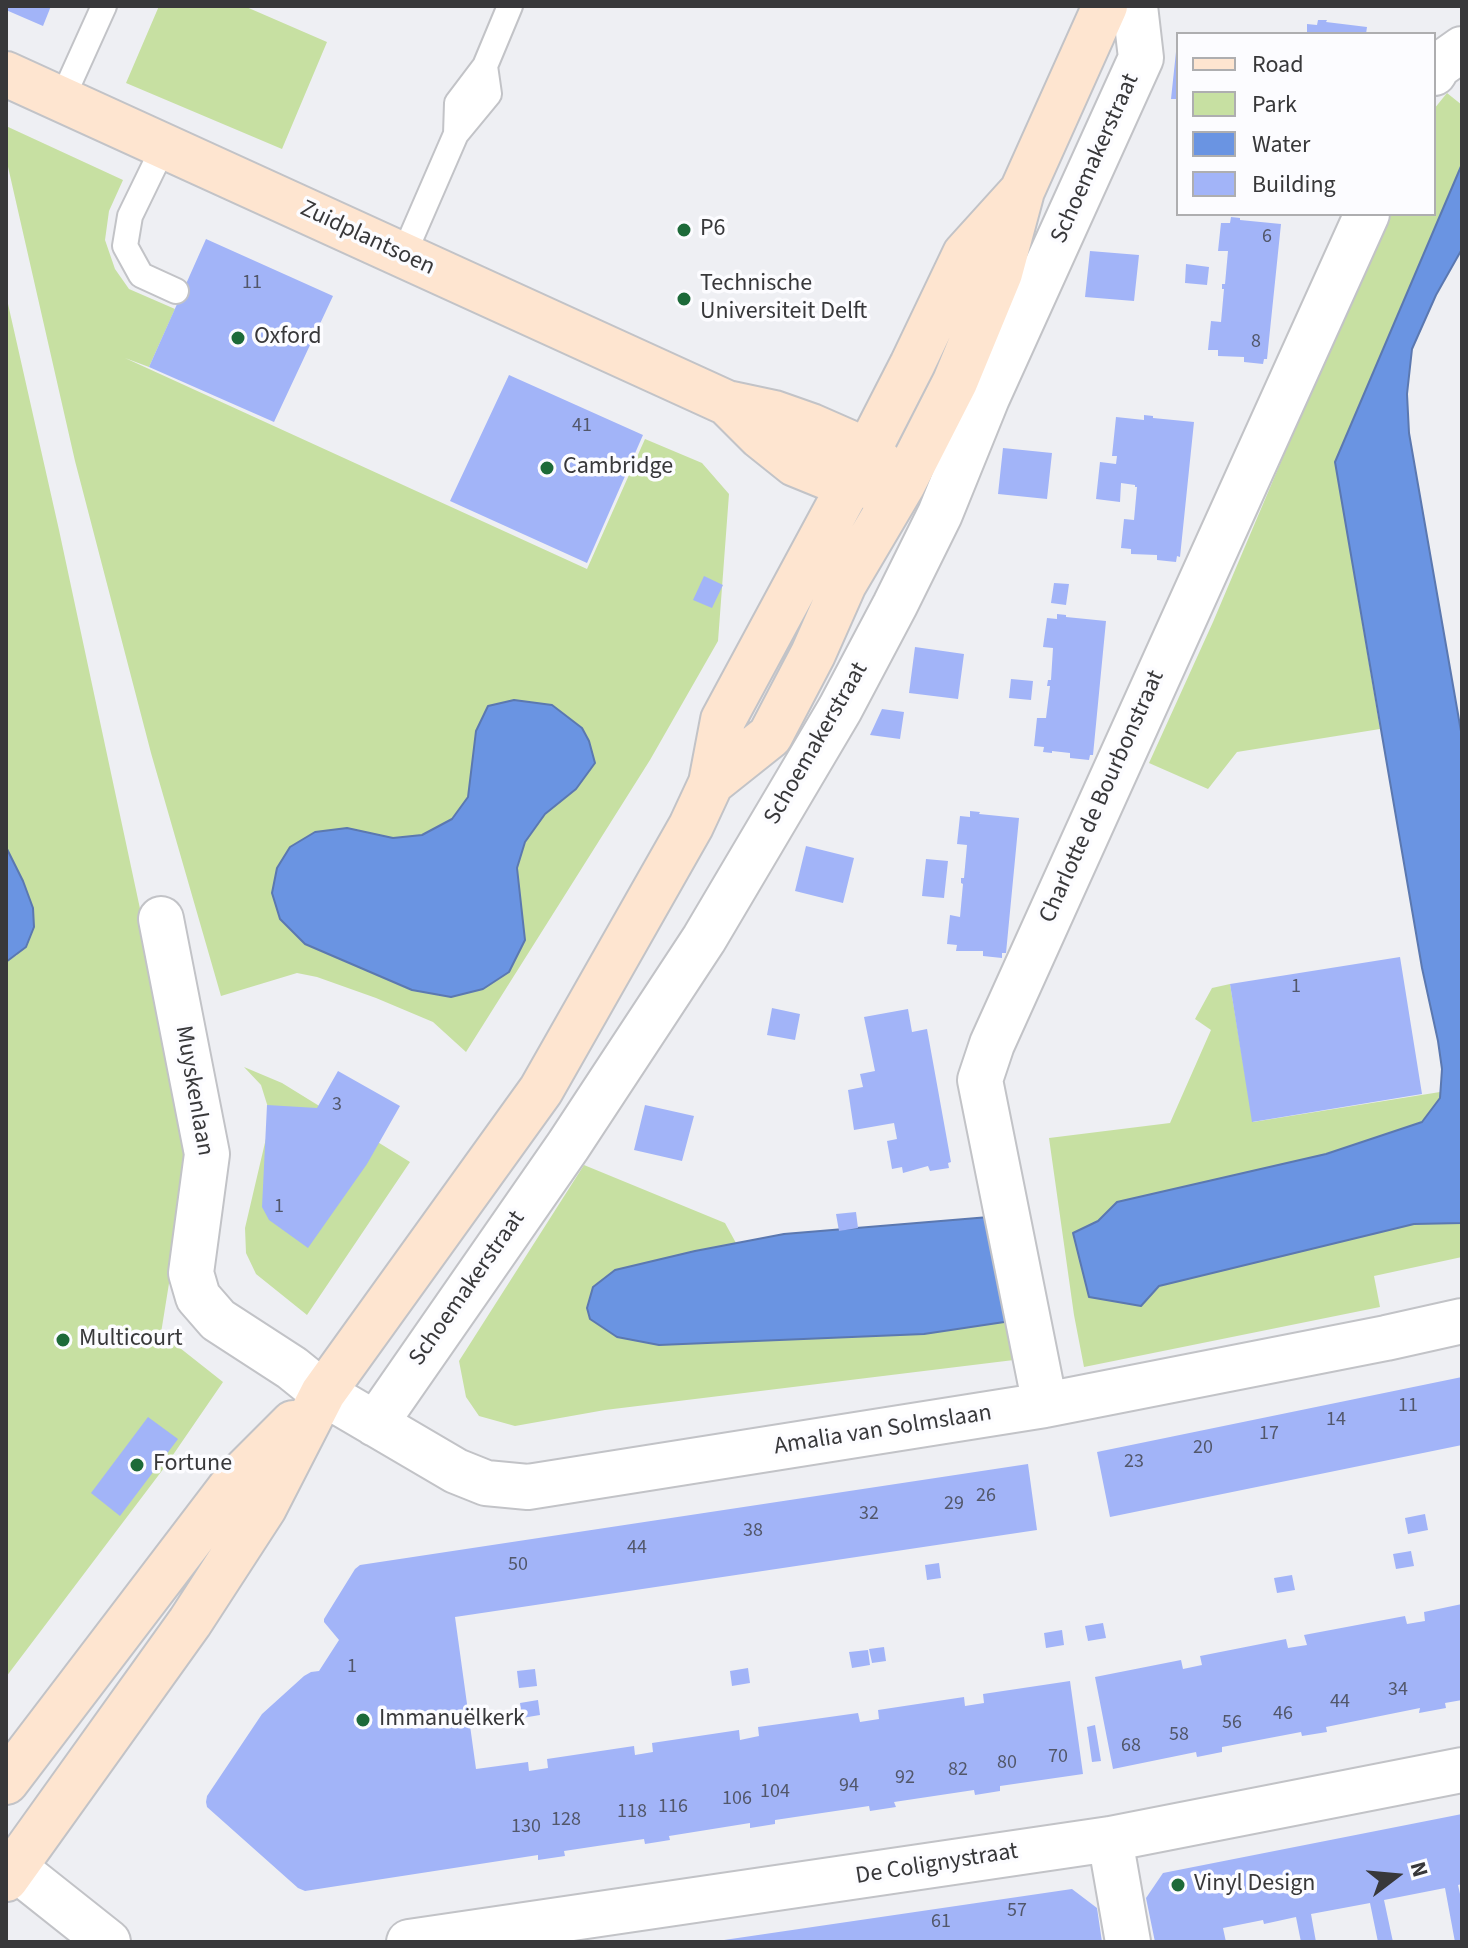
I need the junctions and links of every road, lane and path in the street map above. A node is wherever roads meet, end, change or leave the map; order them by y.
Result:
1 (104, 6) edge
2 (510, 6) edge
3 (1105, 6) edge
4 (1135, 6) edge
5 (1462, 49) edge
6 (1436, 70) edge
7 (6, 74) edge
8 (62, 99) junction
9 (164, 146) junction
10 (1022, 191) junction
11 (1366, 216) edge
12 (403, 256) junction
13 (176, 291) dead end
14 (858, 468) junction
15 (903, 484) junction
16 (711, 783) junction
17 (161, 919) dead end
18 (1462, 1321) edge
19 (323, 1393) junction
20 (1045, 1405) junction
21 (375, 1424) junction
22 (1462, 1770) edge
23 (6, 1782) edge
24 (1110, 1839) junction
25 (9, 1869) edge
26 (106, 1942) edge
27 (409, 1942) edge
28 (1128, 1942) edge

1 - 8 lane
2 - 12 lane
3 - 10 main road, Schoemakerstraat
4 - 21 street, Schoemakerstraat
5 - 6 street
7 - 8 main road, Zuidplantsoen
8 - 9 main road, Zuidplantsoen
9 - 12 main road, Zuidplantsoen
9 - 13 lane
10 - 14 main road, Schoemakerstraat
10 - 15 main road, Schoemakerstraat
11 - 20 street, Charlotte de Bourbonstraat
12 - 14 main road, Zuidplantsoen
14 - 15 main road, Zuidplantsoen
14 - 16 main road, Schoemakerstraat
15 - 16 main road, Schoemakerstraat
16 - 19 main road, Schoemakerstraat
17 - 19 street, Muyskenlaan
18 - 20 street, Amalia van Solmslaan
19 - 21 street, Amalia van Solmslaan
19 - 23 main road, Schoemakerstraat
19 - 25 main road, Schoemakerstraat
20 - 21 street, Amalia van Solmslaan
22 - 24 street, De Colignystraat
24 - 27 street, De Colignystraat
24 - 28 street
25 - 26 street

